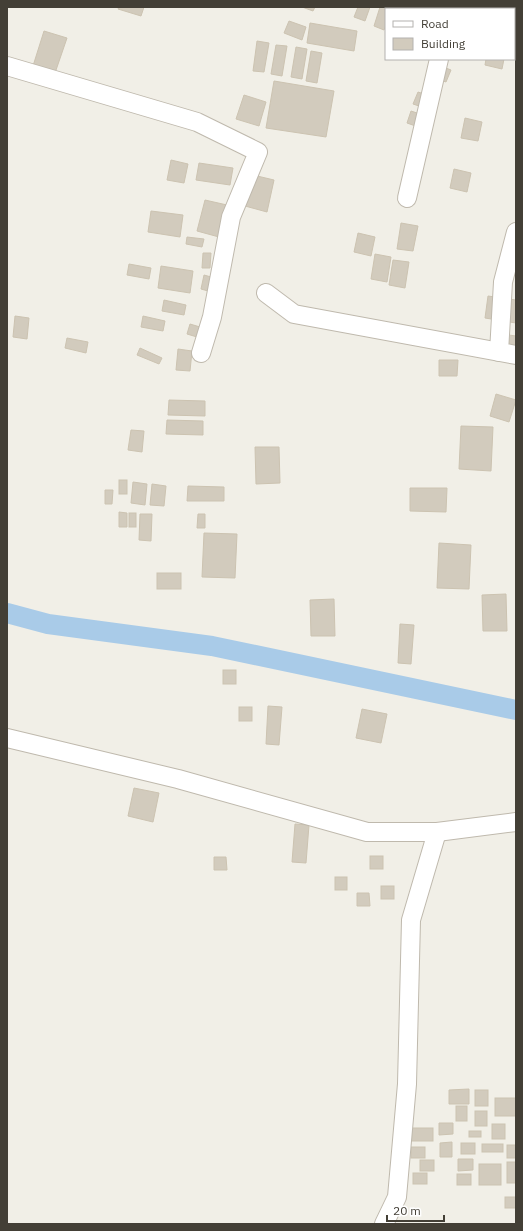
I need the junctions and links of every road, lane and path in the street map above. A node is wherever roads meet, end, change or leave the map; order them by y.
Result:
1 (439, 60) edge
2 (7, 66) edge
3 (407, 198) dead end
4 (516, 232) edge
5 (266, 293) dead end
6 (201, 353) dead end
7 (508, 354) edge
8 (7, 738) edge
9 (516, 822) edge
10 (437, 832) junction
11 (384, 1224) edge

1 - 3 street
2 - 6 street
4 - 7 street
5 - 7 street
8 - 10 street
9 - 10 street
10 - 11 street

